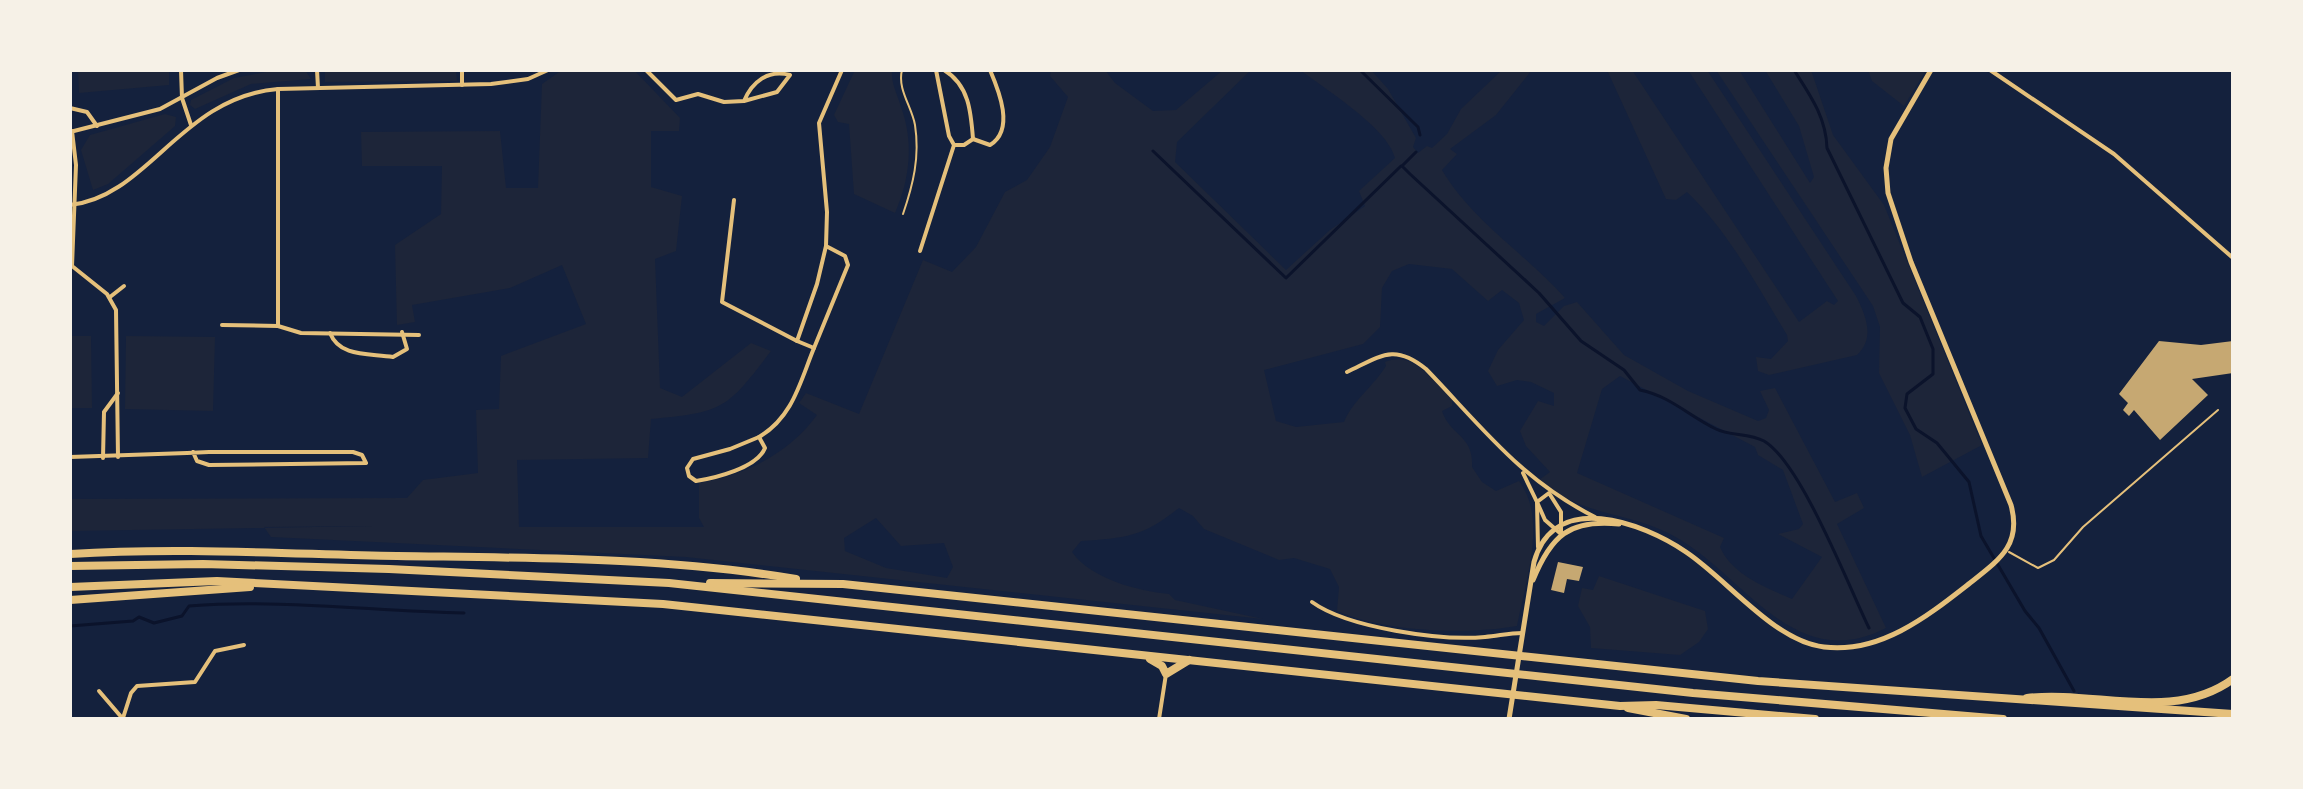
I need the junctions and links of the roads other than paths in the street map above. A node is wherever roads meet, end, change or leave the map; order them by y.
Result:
1 (181, 70) edge
2 (239, 70) edge
3 (317, 70) edge
4 (462, 70) edge
5 (548, 70) edge
6 (646, 70) edge
7 (842, 70) edge
8 (902, 70) edge
9 (936, 70) edge
10 (944, 70) edge
11 (990, 70) edge
12 (1931, 70) edge
13 (1990, 70) edge
14 (791, 72) edge
15 (462, 85) junction
16 (318, 88) junction
17 (278, 89) junction
18 (182, 98) junction
19 (744, 101) junction
20 (70, 108) edge
21 (191, 125) junction
22 (97, 126) junction
23 (71, 131) edge
24 (973, 139) junction
25 (954, 145) junction
26 (734, 200) dead end
27 (71, 205) edge
28 (903, 214) dead end
29 (826, 246) junction
30 (920, 251) dead end
31 (2233, 258) edge
32 (71, 266) edge
33 (124, 286) dead end
34 (110, 297) junction
35 (222, 325) dead end
36 (278, 326) junction
37 (402, 332) junction
38 (330, 333) junction
39 (419, 335) dead end
40 (797, 341) junction
41 (814, 348) junction
42 (1347, 372) dead end
43 (118, 393) junction
44 (2218, 410) dead end
45 (759, 437) junction
46 (193, 452) junction
47 (267, 452) junction
48 (70, 457) edge
49 (118, 457) junction
50 (103, 458) junction
51 (267, 464) junction
52 (1522, 471) junction
53 (1549, 493) junction
54 (1537, 502) junction
55 (1595, 517) junction
56 (1562, 523) junction
57 (1627, 525) junction
58 (1554, 528) junction
59 (1561, 534) junction
60 (1538, 547) junction
61 (2007, 552) junction
62 (70, 554) edge
63 (72, 566) edge
64 (669, 583) junction
65 (821, 583) junction
66 (290, 584) junction
67 (1531, 584) junction
68 (74, 586) edge
69 (70, 600) edge
70 (1312, 602) dead end
71 (1524, 633) junction
72 (244, 645) dead end
73 (1142, 655) junction
74 (1189, 660) junction
75 (1166, 674) junction
76 (2233, 679) edge
77 (99, 691) dead end
78 (2005, 700) junction
79 (1620, 706) junction
80 (2233, 714) edge
81 (123, 718) edge
82 (1159, 719) edge
83 (1509, 719) edge
84 (1686, 719) edge
85 (1815, 719) edge
86 (2003, 719) edge

1 - 18 street
2 - 18 street
3 - 16 street
4 - 15 street
5 - 15 street
6 - 19 street
7 - 29 street
8 - 28 lane
9 - 25 street
10 - 24 street
11 - 24 street
12 - 61 street
13 - 31 street
14 - 19 street
14 - 19 street
15 - 16 street
16 - 17 street
17 - 21 street
17 - 36 street
18 - 21 street
18 - 22 street
20 - 22 street
21 - 27 street
22 - 23 street
23 - 27 street
24 - 25 street
25 - 30 street
26 - 40 street
27 - 32 street
29 - 40 street
29 - 41 street
32 - 34 street
33 - 34 street
34 - 43 street
35 - 36 street
36 - 38 street
37 - 38 street
37 - 38 street
37 - 39 street
40 - 41 street
41 - 45 street
42 - 52 street
43 - 49 street
43 - 50 street
44 - 61 lane
45 - 45 street
46 - 47 street
46 - 49 street
46 - 51 street
47 - 51 street
47 - 51 street
48 - 50 street
49 - 50 street
52 - 53 street
52 - 54 street
53 - 54 street
53 - 55 street
53 - 56 street
54 - 58 street
54 - 60 street
55 - 56 street
55 - 57 street
56 - 58 street
56 - 59 street
57 - 59 street
57 - 61 street
58 - 59 street
58 - 60 street
59 - 67 street
60 - 67 street
62 - 65 highway
63 - 64 highway
64 - 65 highway
64 - 86 highway
65 - 78 highway
66 - 68 highway
66 - 69 highway
66 - 73 highway
67 - 71 street
70 - 71 street
71 - 83 street
72 - 81 street
73 - 74 highway
73 - 75 highway
74 - 75 highway
74 - 79 highway
75 - 82 street
76 - 78 highway
77 - 81 street
78 - 80 highway
79 - 84 highway
79 - 85 highway

